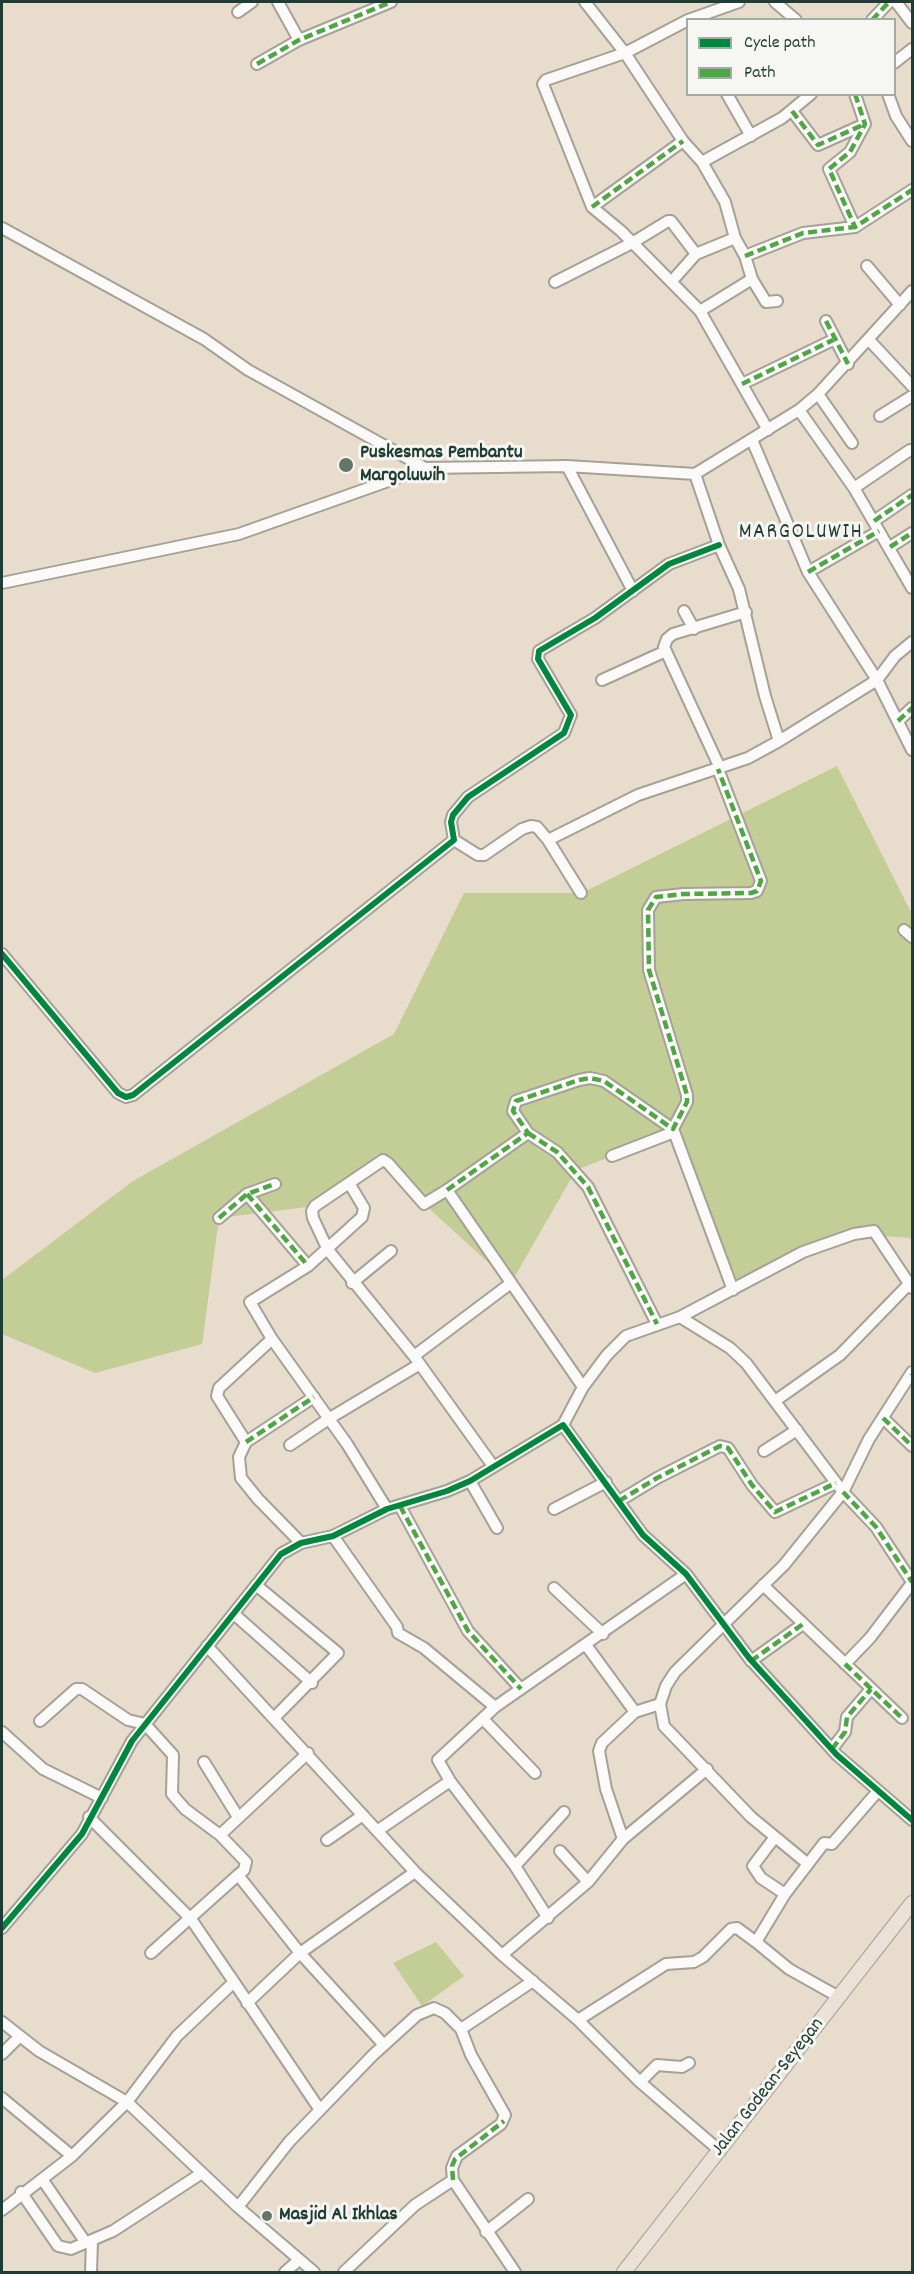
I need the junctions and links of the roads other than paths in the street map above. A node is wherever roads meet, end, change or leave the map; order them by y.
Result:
1 (252, 2) edge
2 (278, 2) edge
3 (391, 2) edge
4 (585, 2) edge
5 (739, 2) edge
6 (775, 2) edge
7 (889, 2) edge
8 (896, 2) edge
9 (237, 12) dead end
10 (694, 18) edge
11 (794, 18) edge
12 (874, 18) edge
13 (686, 21) edge
14 (912, 23) edge
15 (299, 40) junction
16 (912, 49) edge
17 (625, 53) junction
18 (896, 61) edge
19 (257, 64) dead end
20 (728, 96) edge
21 (809, 96) edge
22 (856, 96) edge
23 (889, 96) edge
24 (792, 111) junction
25 (865, 124) junction
26 (751, 136) junction
27 (683, 141) junction
28 (912, 141) edge
29 (702, 162) junction
30 (912, 190) edge
31 (592, 207) junction
32 (855, 226) junction
33 (2, 228) edge
34 (735, 238) junction
35 (632, 243) junction
36 (696, 254) junction
37 (745, 256) junction
38 (867, 266) dead end
39 (752, 279) junction
40 (672, 281) junction
41 (555, 282) dead end
42 (912, 291) edge
43 (777, 301) dead end
44 (900, 306) junction
45 (700, 311) junction
46 (826, 321) dead end
47 (833, 340) junction
48 (869, 340) junction
49 (848, 364) junction
50 (742, 384) junction
51 (912, 386) edge
52 (818, 394) junction
53 (912, 396) edge
54 (799, 410) junction
55 (880, 416) dead end
56 (768, 430) junction
57 (752, 440) junction
58 (852, 442) dead end
59 (910, 450) dead end
60 (567, 466) junction
61 (425, 468) junction
62 (695, 474) junction
63 (854, 488) junction
64 (912, 495) edge
65 (877, 526) junction
66 (912, 533) edge
67 (719, 545) junction
68 (890, 548) junction
69 (808, 572) junction
70 (2, 583) edge
71 (912, 588) edge
72 (633, 591) junction
73 (684, 611) dead end
74 (746, 612) junction
75 (694, 628) junction
76 (912, 642) edge
77 (666, 651) junction
78 (602, 680) dead end
79 (877, 680) junction
80 (912, 708) edge
81 (898, 721) junction
82 (779, 741) junction
83 (912, 750) edge
84 (719, 769) junction
85 (454, 840) junction
86 (548, 840) junction
87 (582, 893) dead end
88 (2, 954) edge
89 (674, 1131) junction
90 (528, 1133) junction
91 (612, 1156) dead end
92 (349, 1183) junction
93 (275, 1184) dead end
94 (447, 1190) junction
95 (247, 1194) junction
96 (219, 1218) dead end
97 (328, 1250) junction
98 (391, 1251) dead end
99 (308, 1266) junction
100 (352, 1283) junction
101 (511, 1283) junction
102 (911, 1286) edge
103 (733, 1290) junction
104 (680, 1317) junction
105 (657, 1324) junction
106 (272, 1339) junction
107 (417, 1360) junction
108 (912, 1374) edge
109 (583, 1387) junction
110 (314, 1397) junction
111 (776, 1401) junction
112 (330, 1418) junction
113 (883, 1418) junction
114 (563, 1425) junction
115 (797, 1430) junction
116 (246, 1442) junction
117 (290, 1445) dead end
118 (912, 1446) edge
119 (764, 1451) dead end
120 (493, 1467) junction
121 (470, 1481) junction
122 (606, 1482) junction
123 (840, 1487) junction
124 (619, 1501) junction
125 (400, 1506) junction
126 (387, 1509) junction
127 (554, 1509) dead end
128 (497, 1528) dead end
129 (333, 1536) junction
130 (301, 1543) junction
131 (686, 1574) junction
132 (912, 1583) edge
133 (256, 1585) junction
134 (763, 1585) junction
135 (554, 1588) dead end
136 (234, 1614) junction
137 (803, 1624) junction
138 (724, 1626) junction
139 (603, 1634) junction
140 (586, 1645) junction
141 (207, 1646) junction
142 (751, 1661) junction
143 (845, 1664) junction
144 (312, 1683) junction
145 (521, 1689) junction
146 (871, 1689) junction
147 (660, 1704) junction
148 (495, 1707) junction
149 (635, 1712) junction
150 (275, 1717) junction
151 (902, 1718) dead end
152 (483, 1719) junction
153 (40, 1720) dead end
154 (145, 1724) junction
155 (2, 1732) edge
156 (832, 1749) junction
157 (308, 1753) junction
158 (204, 1762) dead end
159 (707, 1769) junction
160 (535, 1773) dead end
161 (450, 1781) junction
162 (878, 1791) junction
163 (102, 1798) junction
164 (564, 1812) dead end
165 (363, 1815) junction
166 (89, 1817) junction
167 (238, 1817) junction
168 (912, 1820) edge
169 (377, 1831) junction
170 (220, 1835) junction
171 (775, 1837) junction
172 (623, 1839) junction
173 (327, 1840) dead end
174 (560, 1851) dead end
175 (808, 1864) junction
176 (515, 1866) junction
177 (415, 1872) junction
178 (238, 1875) junction
179 (588, 1882) junction
180 (785, 1894) junction
181 (912, 1903) edge
182 (191, 1918) junction
183 (548, 1918) junction
184 (2, 1928) edge
185 (756, 1942) junction
186 (151, 1953) dead end
187 (300, 1953) junction
188 (502, 1955) junction
189 (234, 1982) junction
190 (533, 1982) junction
191 (839, 1997) junction
192 (247, 2003) junction
193 (578, 2020) junction
194 (2, 2022) edge
195 (461, 2029) junction
196 (20, 2036) junction
197 (384, 2045) junction
198 (2, 2054) edge
199 (689, 2063) dead end
200 (640, 2082) junction
201 (2, 2098) edge
202 (127, 2102) junction
203 (320, 2110) junction
204 (720, 2151) junction
205 (72, 2156) junction
206 (202, 2173) junction
207 (42, 2179) junction
208 (453, 2180) junction
209 (21, 2192) junction
210 (528, 2199) dead end
211 (238, 2207) junction
212 (2, 2210) edge
213 (486, 2232) junction
214 (89, 2242) junction
215 (299, 2260) junction
216 (91, 2272) edge
217 (285, 2272) edge
218 (314, 2272) edge
219 (344, 2272) edge
220 (515, 2272) edge
221 (624, 2272) edge

1 - 9 street
2 - 15 street
3 - 15 street
4 - 17 street
5 - 10 street
6 - 11 street
7 - 12 street
8 - 14 street
13 - 17 street
15 - 19 street
16 - 18 street
17 - 27 street
17 - 31 street
20 - 26 street
21 - 24 street
22 - 25 street
23 - 28 street
24 - 25 street
24 - 26 street
25 - 32 street
26 - 29 street
27 - 29 street
27 - 31 street
29 - 34 street
30 - 32 street
31 - 35 street
32 - 37 street
33 - 61 street
34 - 36 street
34 - 37 street
35 - 36 street
35 - 40 street
35 - 41 street
36 - 40 street
37 - 39 street
38 - 44 street
39 - 43 street
39 - 45 street
40 - 45 street
42 - 44 street
44 - 48 street
45 - 50 street
46 - 47 street
47 - 49 street
47 - 50 street
48 - 49 street
48 - 51 street
49 - 52 street
50 - 56 street
52 - 54 street
52 - 58 street
53 - 55 street
54 - 56 street
54 - 63 street
56 - 57 street
57 - 62 street
57 - 69 street
59 - 63 street
60 - 61 street
60 - 62 street
60 - 72 street
61 - 70 street
62 - 67 street
63 - 65 street
64 - 65 street
65 - 68 street
65 - 69 street
66 - 68 street
67 - 72 street
67 - 74 street
68 - 71 street
69 - 79 street
72 - 85 street
73 - 75 street
74 - 75 street
74 - 82 street
75 - 77 street
76 - 79 street
77 - 78 street
77 - 84 street
79 - 81 street
79 - 82 street
80 - 81 street
81 - 83 street
82 - 84 street
84 - 86 street
84 - 89 street
85 - 86 street
85 - 88 street
86 - 87 street
89 - 90 street
89 - 91 street
89 - 103 street
90 - 94 street
90 - 105 street
92 - 94 street
92 - 97 street
92 - 97 street
93 - 95 street
94 - 101 street
95 - 96 street
95 - 99 street
97 - 99 street
97 - 100 street
98 - 100 street
99 - 106 street
100 - 107 street
101 - 107 street
101 - 109 street
102 - 103 street
102 - 111 street
103 - 104 street
104 - 105 street
104 - 111 street
105 - 109 street
106 - 110 street
106 - 116 street
107 - 112 street
107 - 120 street
108 - 113 street
109 - 114 street
110 - 112 street
110 - 116 street
111 - 115 street
112 - 117 street
112 - 126 street
113 - 118 street
113 - 123 street
114 - 120 street
114 - 122 street
115 - 119 street
115 - 123 street
116 - 130 street
120 - 121 street
121 - 125 street
121 - 128 street
122 - 124 street
122 - 127 street
123 - 124 street
123 - 132 street
123 - 134 street
124 - 131 street
125 - 126 street
125 - 145 street
126 - 129 street
129 - 130 street
129 - 148 street
130 - 133 street
131 - 138 street
131 - 139 street
132 - 143 street
133 - 136 street
133 - 144 street
134 - 137 street
134 - 138 street
135 - 139 street
136 - 141 street
136 - 144 street
137 - 142 street
137 - 143 street
138 - 142 street
138 - 147 street
139 - 140 street
140 - 145 street
140 - 149 street
141 - 150 street
141 - 154 street
142 - 156 street
143 - 146 street
144 - 150 street
145 - 148 street
146 - 151 street
146 - 156 street
147 - 149 street
147 - 159 street
148 - 152 street
149 - 172 street
150 - 157 street
152 - 160 street
152 - 161 street
153 - 154 street
154 - 163 street
154 - 170 street
155 - 163 street
156 - 162 street
157 - 165 street
157 - 167 street
158 - 167 street
159 - 171 street
159 - 172 street
161 - 169 street
161 - 176 street
162 - 168 street
162 - 175 street
163 - 166 street
164 - 176 street
165 - 169 street
165 - 173 street
166 - 182 street
166 - 184 street
167 - 170 street
169 - 177 street
170 - 178 street
171 - 175 street
171 - 180 street
172 - 179 street
174 - 179 street
175 - 180 street
176 - 183 street
177 - 187 street
177 - 188 street
178 - 182 street
178 - 187 street
179 - 183 street
180 - 185 street
181 - 191 main road, Jalan Godean-Seyegan
182 - 186 street
182 - 189 street
183 - 188 street
185 - 191 street
185 - 193 street
187 - 192 street
187 - 197 street
188 - 190 street
189 - 192 street
189 - 202 street
190 - 193 street
190 - 195 street
191 - 204 main road, Jalan Godean-Seyegan
192 - 203 street
193 - 200 street
194 - 196 street
195 - 197 street
195 - 208 street
196 - 198 street
196 - 202 street
197 - 203 street
199 - 200 street
200 - 204 street
201 - 205 street
202 - 205 street
202 - 206 street
203 - 211 street
204 - 221 main road, Jalan Godean-Seyegan
205 - 207 street
206 - 211 street
206 - 214 street
207 - 209 street
207 - 214 street
208 - 213 street
208 - 219 street
209 - 212 street
209 - 214 street
210 - 213 street
211 - 215 street
213 - 220 street
214 - 216 street
215 - 217 street
215 - 218 street

